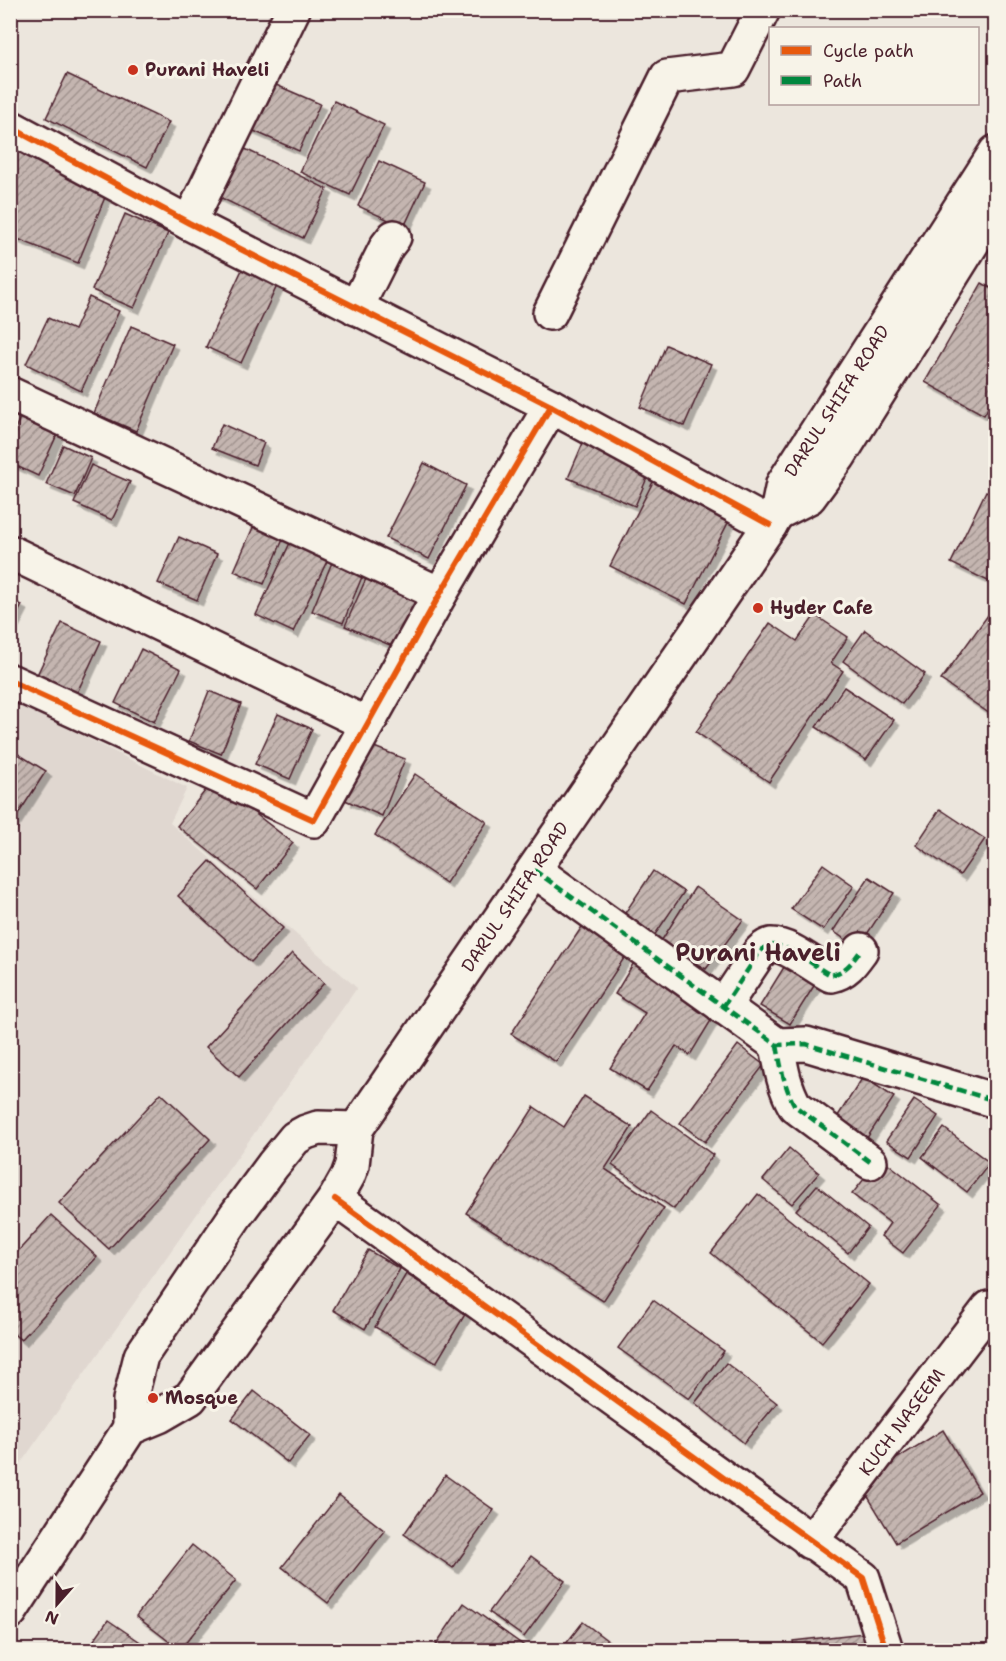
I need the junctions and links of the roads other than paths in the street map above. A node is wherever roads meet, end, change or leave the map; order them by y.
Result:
1 (293, 10) edge
2 (763, 10) edge
3 (10, 127) edge
4 (996, 153) edge
5 (991, 221) edge
6 (189, 223) junction
7 (394, 237) dead end
8 (356, 308) junction
9 (550, 313) dead end
10 (10, 394) edge
11 (551, 406) junction
12 (773, 519) junction
13 (10, 552) edge
14 (440, 594) junction
15 (10, 681) edge
16 (367, 724) junction
17 (534, 870) junction
18 (861, 950) dead end
19 (723, 1007) junction
20 (777, 1045) junction
21 (996, 1101) edge
22 (356, 1129) junction
23 (870, 1162) dead end
24 (335, 1199) junction
25 (996, 1310) edge
26 (130, 1428) junction
27 (810, 1542) junction
28 (10, 1612) edge
29 (886, 1650) edge

1 - 6 street
2 - 9 street
3 - 6 street
4 - 12 street, DARUL SHIFA ROAD
5 - 12 street
6 - 8 street
7 - 8 street
8 - 11 street
10 - 14 street
11 - 12 street
11 - 14 street
12 - 17 street, DARUL SHIFA ROAD
13 - 16 street
14 - 16 street
15 - 16 street
17 - 19 street
17 - 22 street, DARUL SHIFA ROAD
18 - 19 street
19 - 20 street
20 - 21 street
20 - 23 street
22 - 24 street, DARUL SHIFA ROAD
22 - 26 street
24 - 26 street, DARUL SHIFA ROAD
24 - 27 street
25 - 27 street, KUCH NASEEM
26 - 28 street
27 - 29 street

